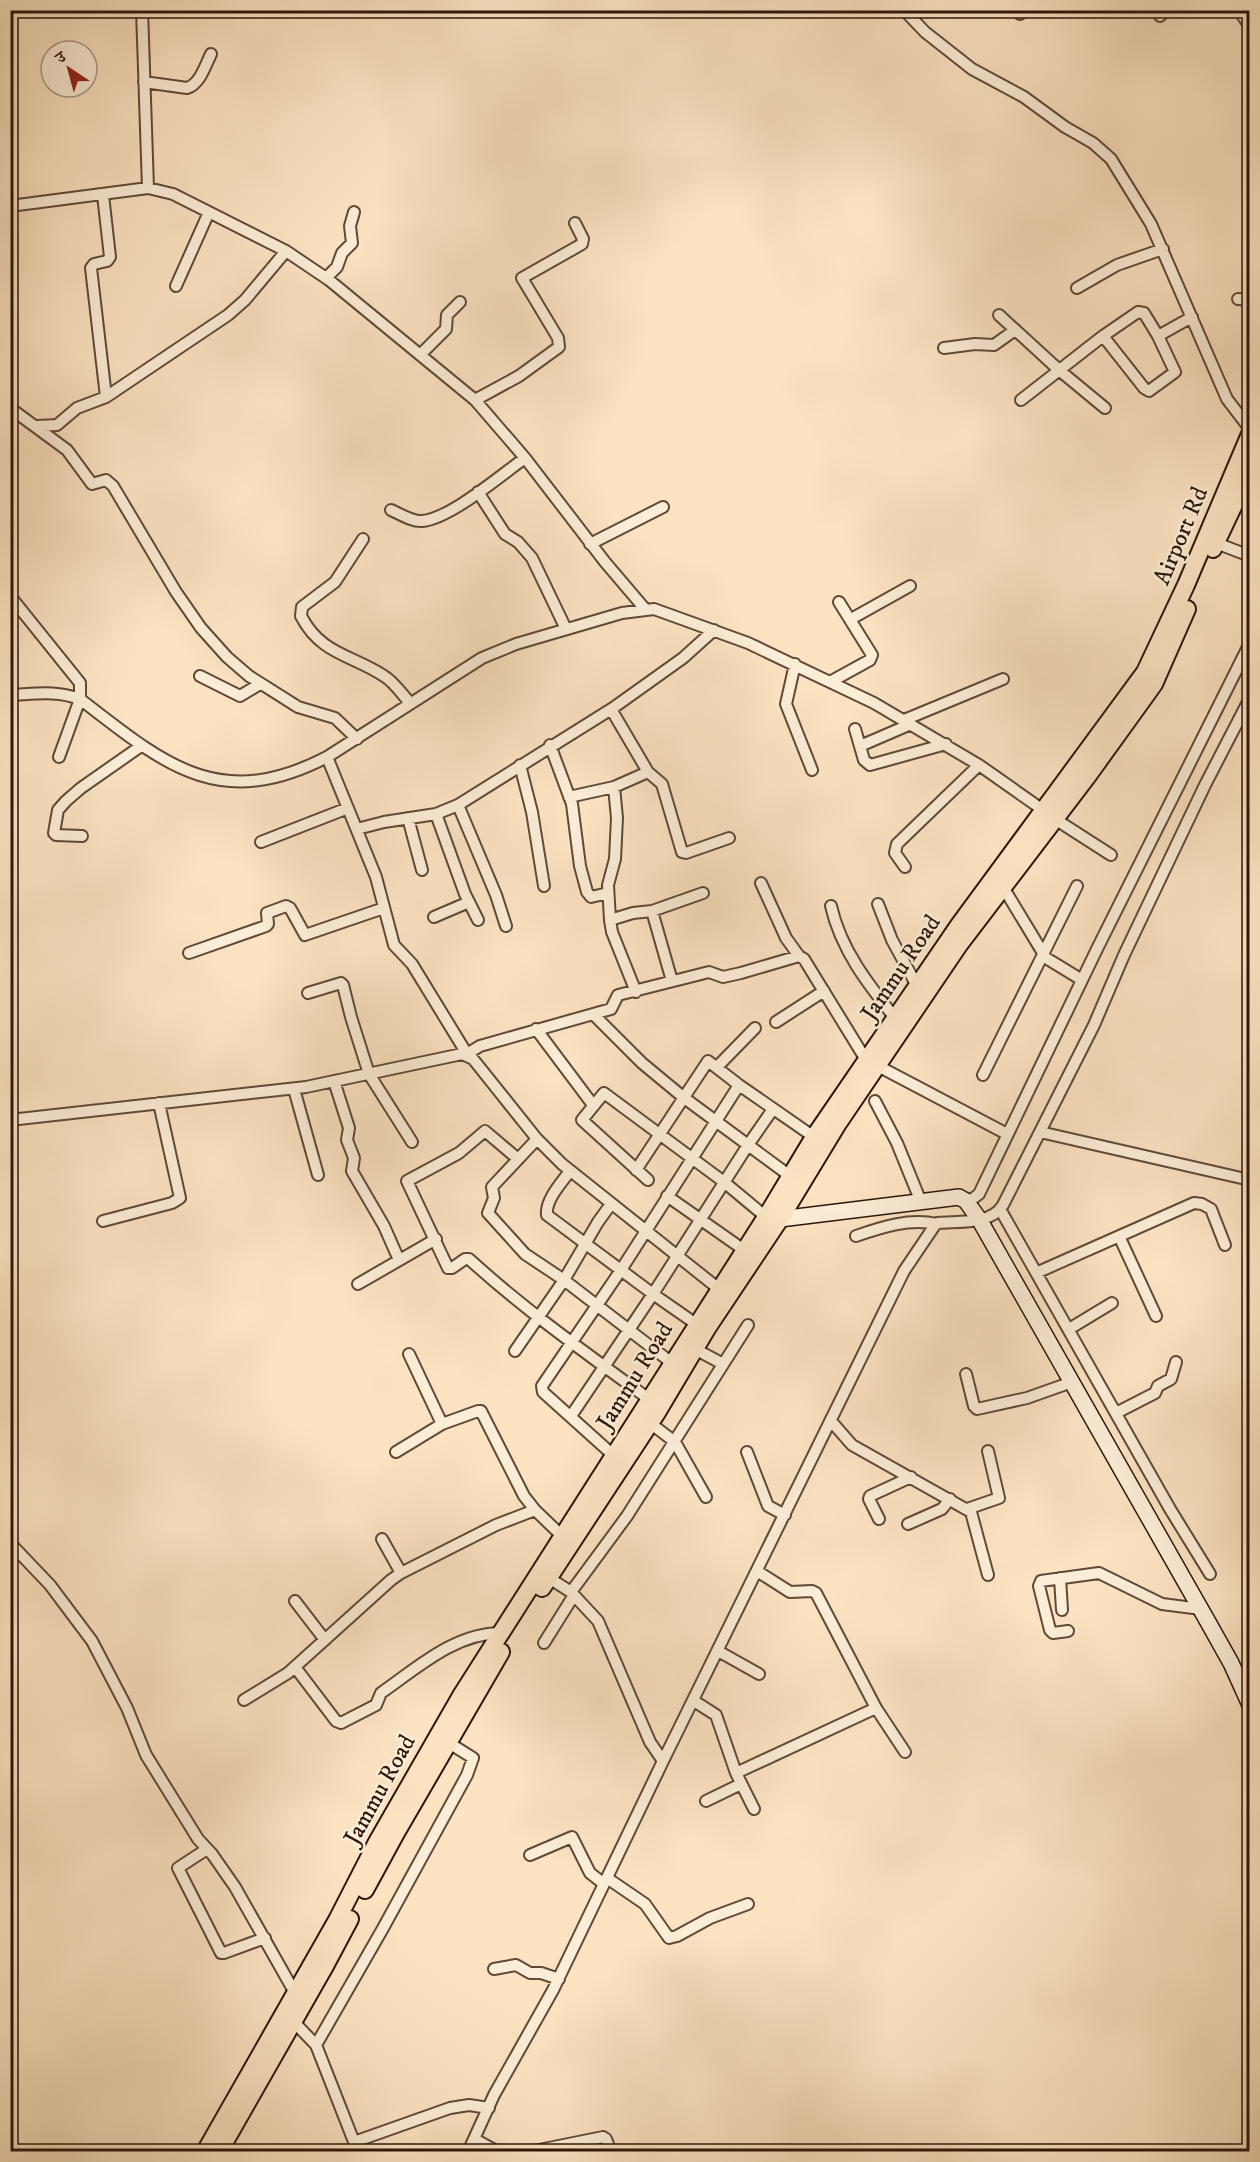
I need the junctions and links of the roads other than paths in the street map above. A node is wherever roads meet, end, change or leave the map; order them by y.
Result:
1 (142, 10) edge
2 (904, 10) edge
3 (1239, 10) edge
4 (1250, 27) edge
5 (211, 54) dead end
6 (144, 82) junction
7 (148, 188) junction
8 (103, 195) junction
9 (10, 206) edge
10 (209, 212) junction
11 (354, 212) dead end
12 (575, 223) dead end
13 (1162, 249) junction
14 (286, 252) junction
15 (326, 278) junction
16 (176, 286) dead end
17 (1077, 288) dead end
18 (460, 302) dead end
19 (999, 315) dead end
20 (1192, 317) junction
21 (1015, 330) junction
22 (1103, 336) junction
23 (1158, 336) junction
24 (944, 348) dead end
25 (420, 355) junction
26 (1059, 370) junction
27 (106, 397) junction
28 (475, 400) junction
29 (1021, 400) dead end
30 (10, 408) edge
31 (1105, 408) dead end
32 (37, 426) junction
33 (1250, 429) edge
34 (1250, 434) edge
35 (525, 458) junction
36 (1250, 471) edge
37 (478, 492) junction
38 (663, 507) dead end
39 (392, 510) dead end
40 (363, 539) dead end
41 (1216, 543) junction
42 (590, 544) junction
43 (1250, 556) edge
44 (910, 586) dead end
45 (10, 596) edge
46 (840, 602) dead end
47 (645, 609) junction
48 (851, 619) junction
49 (566, 629) junction
50 (714, 630) junction
51 (1250, 643) edge
52 (1154, 656) joint
53 (795, 664) junction
54 (200, 676) dead end
55 (1003, 679) dead end
56 (830, 682) junction
57 (260, 684) junction
58 (10, 695) edge
59 (1250, 698) edge
60 (80, 699) junction
61 (410, 703) junction
62 (611, 709) junction
63 (907, 722) junction
64 (855, 729) dead end
65 (357, 739) junction
66 (946, 744) junction
67 (141, 746) junction
68 (550, 746) junction
69 (860, 746) junction
70 (59, 757) dead end
71 (327, 757) junction
72 (520, 765) junction
73 (979, 765) junction
74 (812, 770) dead end
75 (648, 772) junction
76 (1186, 777) junction
77 (1203, 784) junction
78 (614, 787) junction
79 (569, 797) junction
80 (458, 805) junction
81 (348, 808) junction
82 (436, 814) junction
83 (1049, 814) junction
84 (408, 818) junction
85 (357, 829) junction
86 (82, 836) dead end
87 (729, 838) dead end
88 (261, 842) dead end
89 (1111, 855) dead end
90 (905, 867) dead end
91 (422, 870) dead end
92 (761, 883) dead end
93 (544, 886) dead end
94 (1077, 886) dead end
95 (1003, 887) junction
96 (608, 893) junction
97 (703, 893) dead end
98 (469, 902) junction
99 (878, 904) dead end
100 (831, 906) dead end
101 (384, 908) junction
102 (652, 911) junction
103 (434, 917) dead end
104 (478, 920) dead end
105 (610, 920) junction
106 (506, 926) dead end
107 (1043, 952) junction
108 (189, 953) dead end
109 (799, 956) junction
110 (1082, 980) junction
111 (672, 981) junction
112 (917, 986) junction
113 (824, 991) junction
114 (636, 992) junction
115 (308, 993) dead end
116 (593, 1014) junction
117 (895, 1018) junction
118 (776, 1022) dead end
119 (755, 1028) dead end
120 (536, 1029) junction
121 (467, 1054) junction
122 (872, 1063) junction
123 (717, 1067) junction
124 (369, 1074) junction
125 (983, 1075) dead end
126 (334, 1081) junction
127 (739, 1085) junction
128 (294, 1089) junction
129 (683, 1097) junction
130 (876, 1101) dead end
131 (159, 1102) junction
132 (593, 1105) junction
133 (773, 1109) junction
134 (10, 1120) edge
135 (716, 1121) junction
136 (1040, 1132) junction
137 (659, 1134) junction
138 (1007, 1134) junction
139 (814, 1137) junction
140 (537, 1139) junction
141 (412, 1143) dead end
142 (747, 1145) junction
143 (692, 1158) junction
144 (518, 1159) junction
145 (636, 1170) junction
146 (570, 1171) junction
147 (318, 1175) dead end
148 (790, 1176) junction
149 (648, 1180) dead end
150 (1250, 1180) edge
151 (724, 1182) junction
152 (667, 1196) junction
153 (921, 1202) junction
154 (611, 1204) junction
155 (982, 1211) junction
156 (773, 1218) junction
157 (701, 1219) junction
158 (103, 1221) dead end
159 (937, 1224) junction
160 (645, 1231) junction
161 (856, 1236) dead end
162 (1119, 1236) junction
163 (436, 1239) junction
164 (586, 1244) junction
165 (1225, 1245) dead end
166 (744, 1250) junction
167 (677, 1255) junction
168 (399, 1260) junction
169 (621, 1270) junction
170 (1036, 1273) junction
171 (564, 1280) junction
172 (358, 1284) dead end
173 (719, 1289) junction
174 (653, 1294) junction
175 (1112, 1304) dead end
176 (597, 1306) junction
177 (1156, 1316) dead end
178 (539, 1317) junction
179 (696, 1324) junction
180 (748, 1325) dead end
181 (1069, 1329) junction
182 (628, 1330) junction
183 (571, 1343) junction
184 (515, 1351) dead end
185 (701, 1353) junction
186 (409, 1354) dead end
187 (1176, 1362) dead end
188 (672, 1363) junction
189 (721, 1363) junction
190 (604, 1367) junction
191 (966, 1374) dead end
192 (1072, 1382) junction
193 (649, 1399) junction
194 (1116, 1413) junction
195 (570, 1416) junction
196 (831, 1421) junction
197 (442, 1424) junction
198 (664, 1434) junction
199 (988, 1451) dead end
200 (396, 1452) dead end
201 (747, 1452) dead end
202 (613, 1455) junction
203 (911, 1477) junction
204 (706, 1497) dead end
205 (950, 1499) junction
206 (967, 1509) junction
207 (535, 1510) junction
208 (785, 1515) junction
209 (879, 1519) dead end
210 (908, 1524) dead end
211 (562, 1536) junction
212 (382, 1539) dead end
213 (10, 1543) edge
214 (757, 1571) junction
215 (401, 1573) junction
216 (1210, 1574) dead end
217 (988, 1575) dead end
218 (549, 1578) junction
219 (1060, 1578) junction
220 (570, 1592) junction
221 (295, 1601) dead end
222 (1201, 1609) junction
223 (1062, 1610) dead end
224 (1068, 1631) dead end
225 (501, 1633) junction
226 (325, 1640) junction
227 (544, 1643) dead end
228 (718, 1651) junction
229 (296, 1667) junction
230 (759, 1674) dead end
231 (244, 1700) dead end
232 (694, 1701) junction
233 (1250, 1705) edge
234 (876, 1708) junction
235 (459, 1749) junction
236 (905, 1752) dead end
237 (663, 1761) junction
238 (736, 1773) junction
239 (741, 1784) junction
240 (706, 1801) dead end
241 (754, 1809) dead end
242 (207, 1850) junction
243 (530, 1854) dead end
244 (606, 1881) junction
245 (748, 1904) dead end
246 (265, 1938) junction
247 (494, 1969) dead end
248 (559, 1979) junction
249 (295, 1993) junction
250 (293, 2022) junction
251 (316, 2045) junction
252 (489, 2108) junction
253 (474, 2139) junction
254 (356, 2147) edge
255 (205, 2151) edge
256 (219, 2151) edge
257 (468, 2151) edge
258 (498, 2151) edge
259 (529, 2151) edge
260 (611, 2151) edge

1 - 6 street
2 - 13 street
3 - 4 street
5 - 6 street
6 - 7 street
7 - 8 street
7 - 10 street
8 - 9 street
8 - 27 street
10 - 14 street
10 - 16 street
11 - 15 street
12 - 28 street
13 - 17 street
13 - 20 street
14 - 15 street
14 - 27 street
15 - 25 street
18 - 25 street
19 - 21 street
20 - 23 street
20 - 33 street
21 - 24 street
21 - 26 street
22 - 23 street
22 - 23 street
22 - 26 street
25 - 28 street
26 - 29 street
26 - 31 street
27 - 32 street
28 - 35 street
30 - 32 street
32 - 57 street
34 - 52 main road, Airport Rd
35 - 37 street
35 - 42 street
36 - 41 main road
37 - 39 street
37 - 49 street
38 - 42 street
40 - 61 street
41 - 43 street
41 - 83 main road
42 - 47 street
44 - 48 street
45 - 60 street
46 - 48 street
47 - 49 street
47 - 50 street
48 - 56 street
49 - 61 street
50 - 53 street
50 - 62 street
51 - 76 street
52 - 83 main road, Jammu Road
53 - 56 street
53 - 74 street
54 - 57 street
55 - 63 street
56 - 63 street
57 - 65 street
58 - 60 street
59 - 77 street
60 - 67 street
60 - 70 street
61 - 65 street
62 - 68 street
62 - 75 street
63 - 66 street
63 - 69 street
64 - 69 street
65 - 71 street
66 - 69 street
66 - 73 street
67 - 71 street
67 - 86 street
68 - 72 street
68 - 79 street
71 - 81 street
72 - 80 street
72 - 93 street
73 - 83 street
73 - 90 street
75 - 78 street
75 - 87 street
76 - 77 street
76 - 110 street
77 - 136 street
78 - 79 street
78 - 96 street
79 - 96 street
80 - 82 street
80 - 106 street
81 - 85 street
81 - 88 street
82 - 84 street
82 - 98 street
83 - 89 street
83 - 95 main road
83 - 112 main road, Jammu Road
84 - 85 street
84 - 91 street
85 - 101 street
92 - 109 street
94 - 107 street
95 - 107 street
95 - 122 main road
96 - 105 street
97 - 102 street
98 - 103 street
98 - 104 street
99 - 112 street
100 - 117 street
101 - 108 street
101 - 121 street
102 - 105 street
102 - 111 street
105 - 114 street
107 - 110 street
107 - 125 street
109 - 111 street
109 - 113 street
110 - 138 street
111 - 114 street
112 - 117 main road, Jammu Road
113 - 118 street
113 - 122 street
114 - 116 street
115 - 124 street
116 - 120 street
116 - 129 street
117 - 122 main road, Jammu Road
119 - 123 street
120 - 121 street
120 - 132 street
121 - 124 street
121 - 140 street
122 - 138 street
122 - 139 main road, Jammu Road
122 - 156 main road
123 - 127 street
123 - 129 street
124 - 126 street
124 - 141 street
126 - 128 street
126 - 168 street
127 - 133 street
127 - 135 street
128 - 131 street
128 - 147 street
129 - 135 street
129 - 137 street
130 - 153 street
131 - 134 street
131 - 158 street
132 - 137 street
132 - 145 street
133 - 139 street
133 - 142 street
135 - 142 street
135 - 143 street
136 - 150 street
136 - 155 street
137 - 143 street
137 - 145 street
138 - 155 street
139 - 148 main road, Jammu Road
140 - 144 street
140 - 146 street
142 - 148 street
142 - 151 street
143 - 151 street
143 - 152 street
144 - 163 street
144 - 171 street
145 - 149 street
146 - 154 street
146 - 164 street
148 - 156 main road, Jammu Road
151 - 156 street
151 - 157 street
152 - 157 street
152 - 160 street
153 - 155 street
153 - 156 street
154 - 160 street
154 - 164 street
155 - 159 street
155 - 170 street
155 - 192 street
156 - 166 main road, Jammu Road
156 - 185 main road
157 - 166 street
157 - 167 street
159 - 161 street
159 - 196 street
160 - 167 street
160 - 169 street
162 - 165 street
162 - 170 street
162 - 177 street
163 - 168 street
163 - 178 street
164 - 169 street
164 - 171 street
166 - 173 main road, Jammu Road
167 - 173 street
167 - 174 street
168 - 172 street
169 - 174 street
169 - 176 street
170 - 181 street
171 - 176 street
171 - 178 street
173 - 179 main road, Jammu Road
174 - 179 street
174 - 182 street
175 - 181 street
176 - 182 street
176 - 183 street
178 - 183 street
178 - 184 street
179 - 188 main road, Jammu Road
180 - 189 street
181 - 194 street
182 - 188 street
182 - 190 street
183 - 190 street
183 - 195 street
185 - 189 street
185 - 198 main road
186 - 197 street
187 - 194 street
188 - 193 main road, Jammu Road
189 - 198 street
190 - 193 street
190 - 195 street
191 - 192 street
192 - 222 street
193 - 202 main road, Jammu Road
194 - 216 street
195 - 202 street
196 - 203 street
196 - 208 street
197 - 200 street
197 - 207 street
198 - 204 street
198 - 218 main road
198 - 220 street
199 - 206 street
201 - 208 street
202 - 211 main road, Jammu Road
203 - 205 street
203 - 209 street
205 - 206 street
205 - 210 street
206 - 217 street
207 - 211 street
207 - 215 street
208 - 214 street
211 - 225 main road, Jammu Road
212 - 215 street
213 - 242 street
214 - 228 street
214 - 234 street
215 - 226 street
218 - 220 street
218 - 235 main road
219 - 222 street
219 - 223 street
219 - 224 street
220 - 227 street
220 - 237 street
221 - 226 street
222 - 233 street
225 - 229 street
225 - 249 main road, Jammu Road
226 - 229 street
228 - 230 street
228 - 232 street
229 - 231 street
232 - 237 street
232 - 238 street
234 - 236 street
234 - 238 street
235 - 250 main road
235 - 251 street
237 - 244 street
238 - 239 street
239 - 240 street
239 - 241 street
242 - 246 street
242 - 246 street
243 - 244 street
244 - 245 street
244 - 248 street
246 - 249 street
247 - 248 street
248 - 252 street
249 - 255 main road, Jammu Road
250 - 251 street
250 - 256 main road
251 - 254 street
252 - 253 street
252 - 254 street
253 - 257 street
253 - 258 street
259 - 260 street

